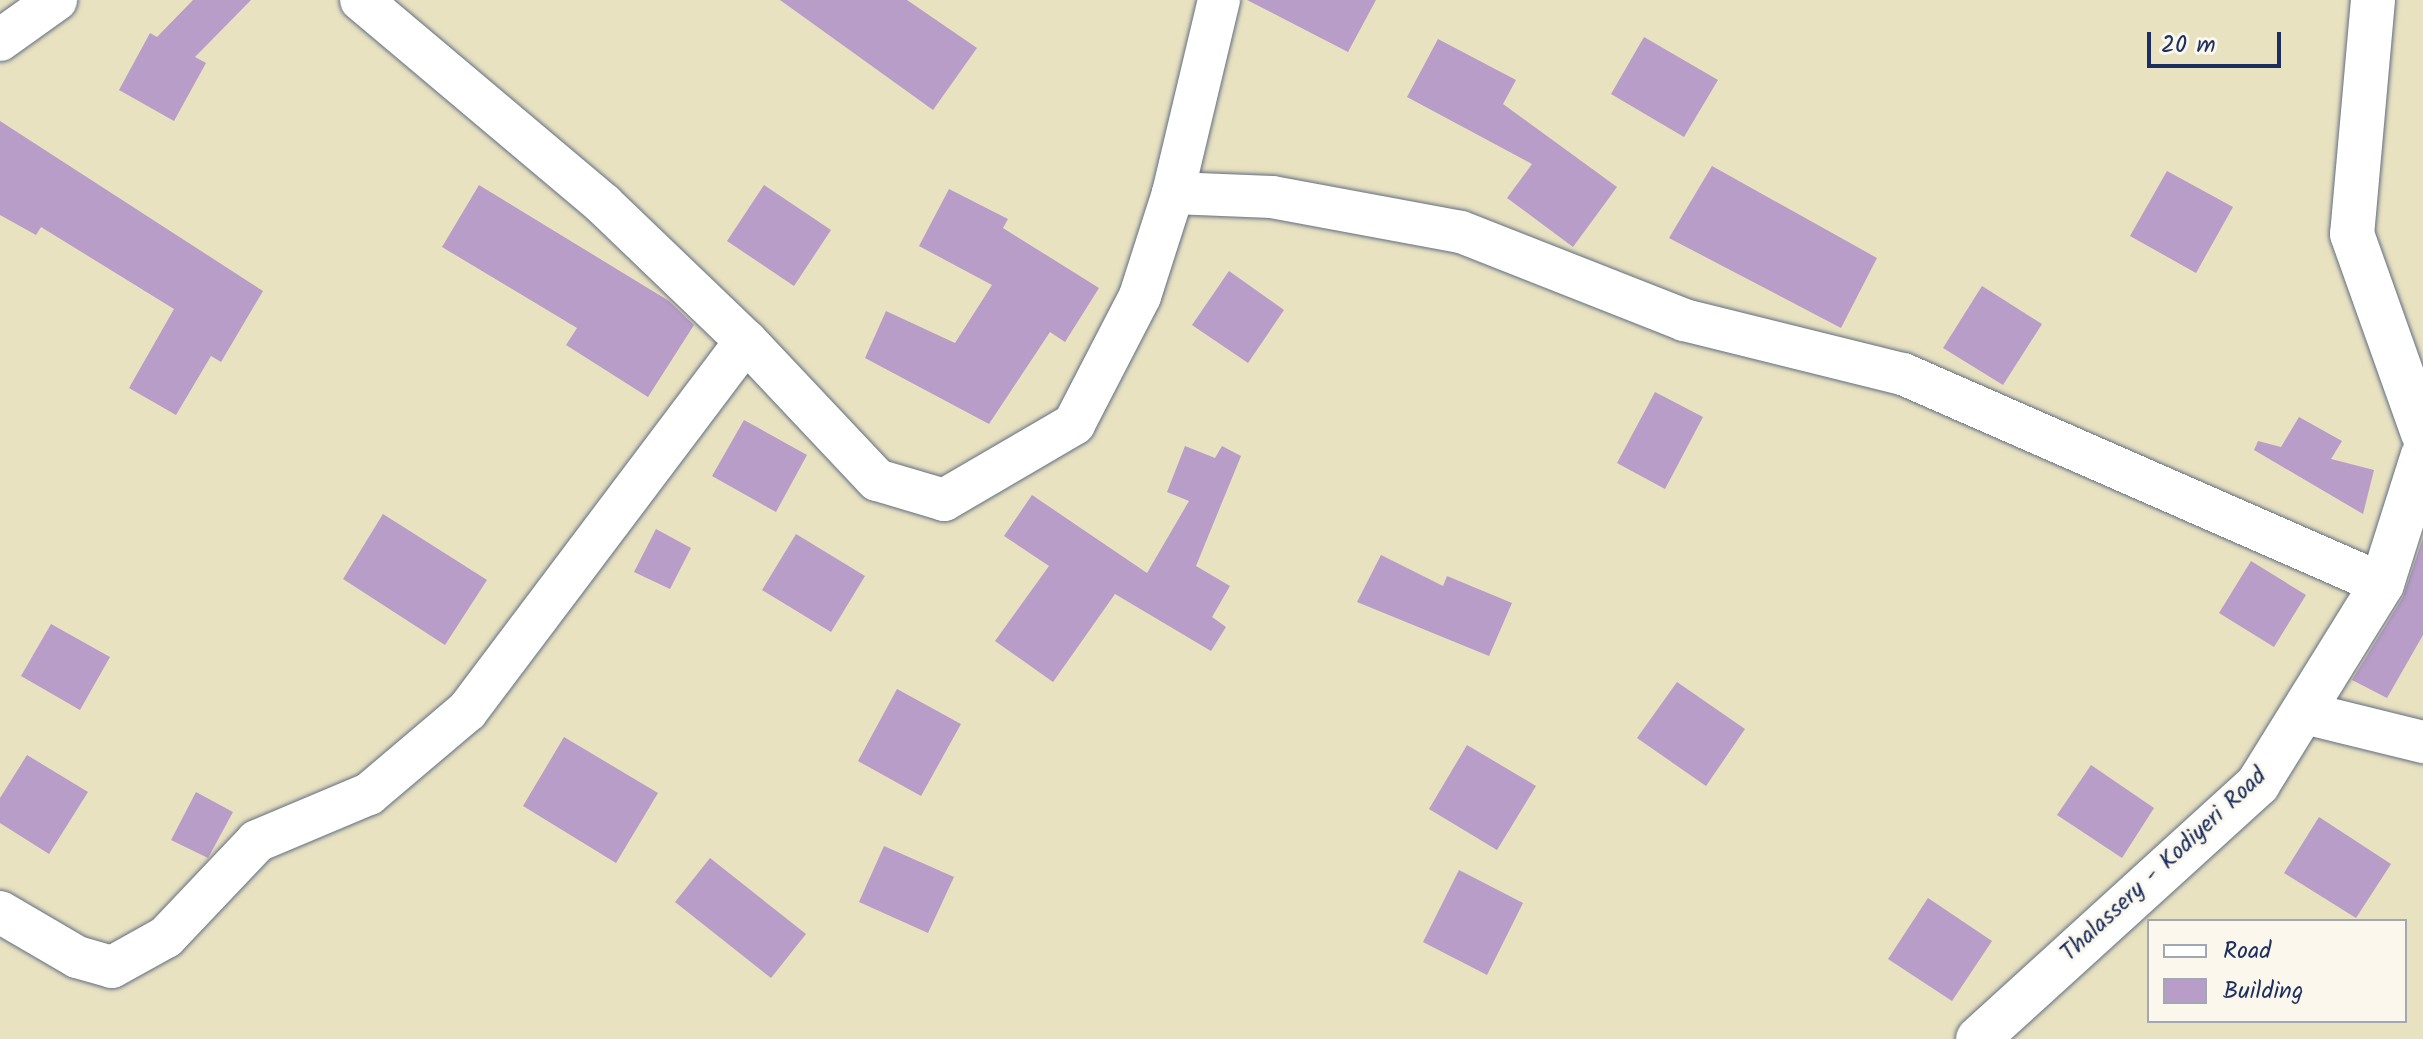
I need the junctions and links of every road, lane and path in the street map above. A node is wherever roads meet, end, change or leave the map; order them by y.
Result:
1 (56, 0) edge
2 (361, 0) edge
3 (1219, 0) edge
4 (2373, 0) edge
5 (0, 40) edge
6 (1173, 193) junction
7 (746, 341) junction
8 (2423, 433) edge
9 (2423, 455) edge
10 (2382, 584) junction
11 (2305, 713) junction
12 (2423, 742) edge
13 (0, 912) edge
14 (1978, 1039) edge

1 - 5 street
2 - 7 street
3 - 6 street
4 - 8 main road
6 - 7 street
6 - 10 street
7 - 13 street
9 - 10 main road, Thalassery - Kodiyeri Road
10 - 11 main road, Thalassery - Kodiyeri Road
11 - 12 street
11 - 14 main road, Thalassery - Kodiyeri Road

